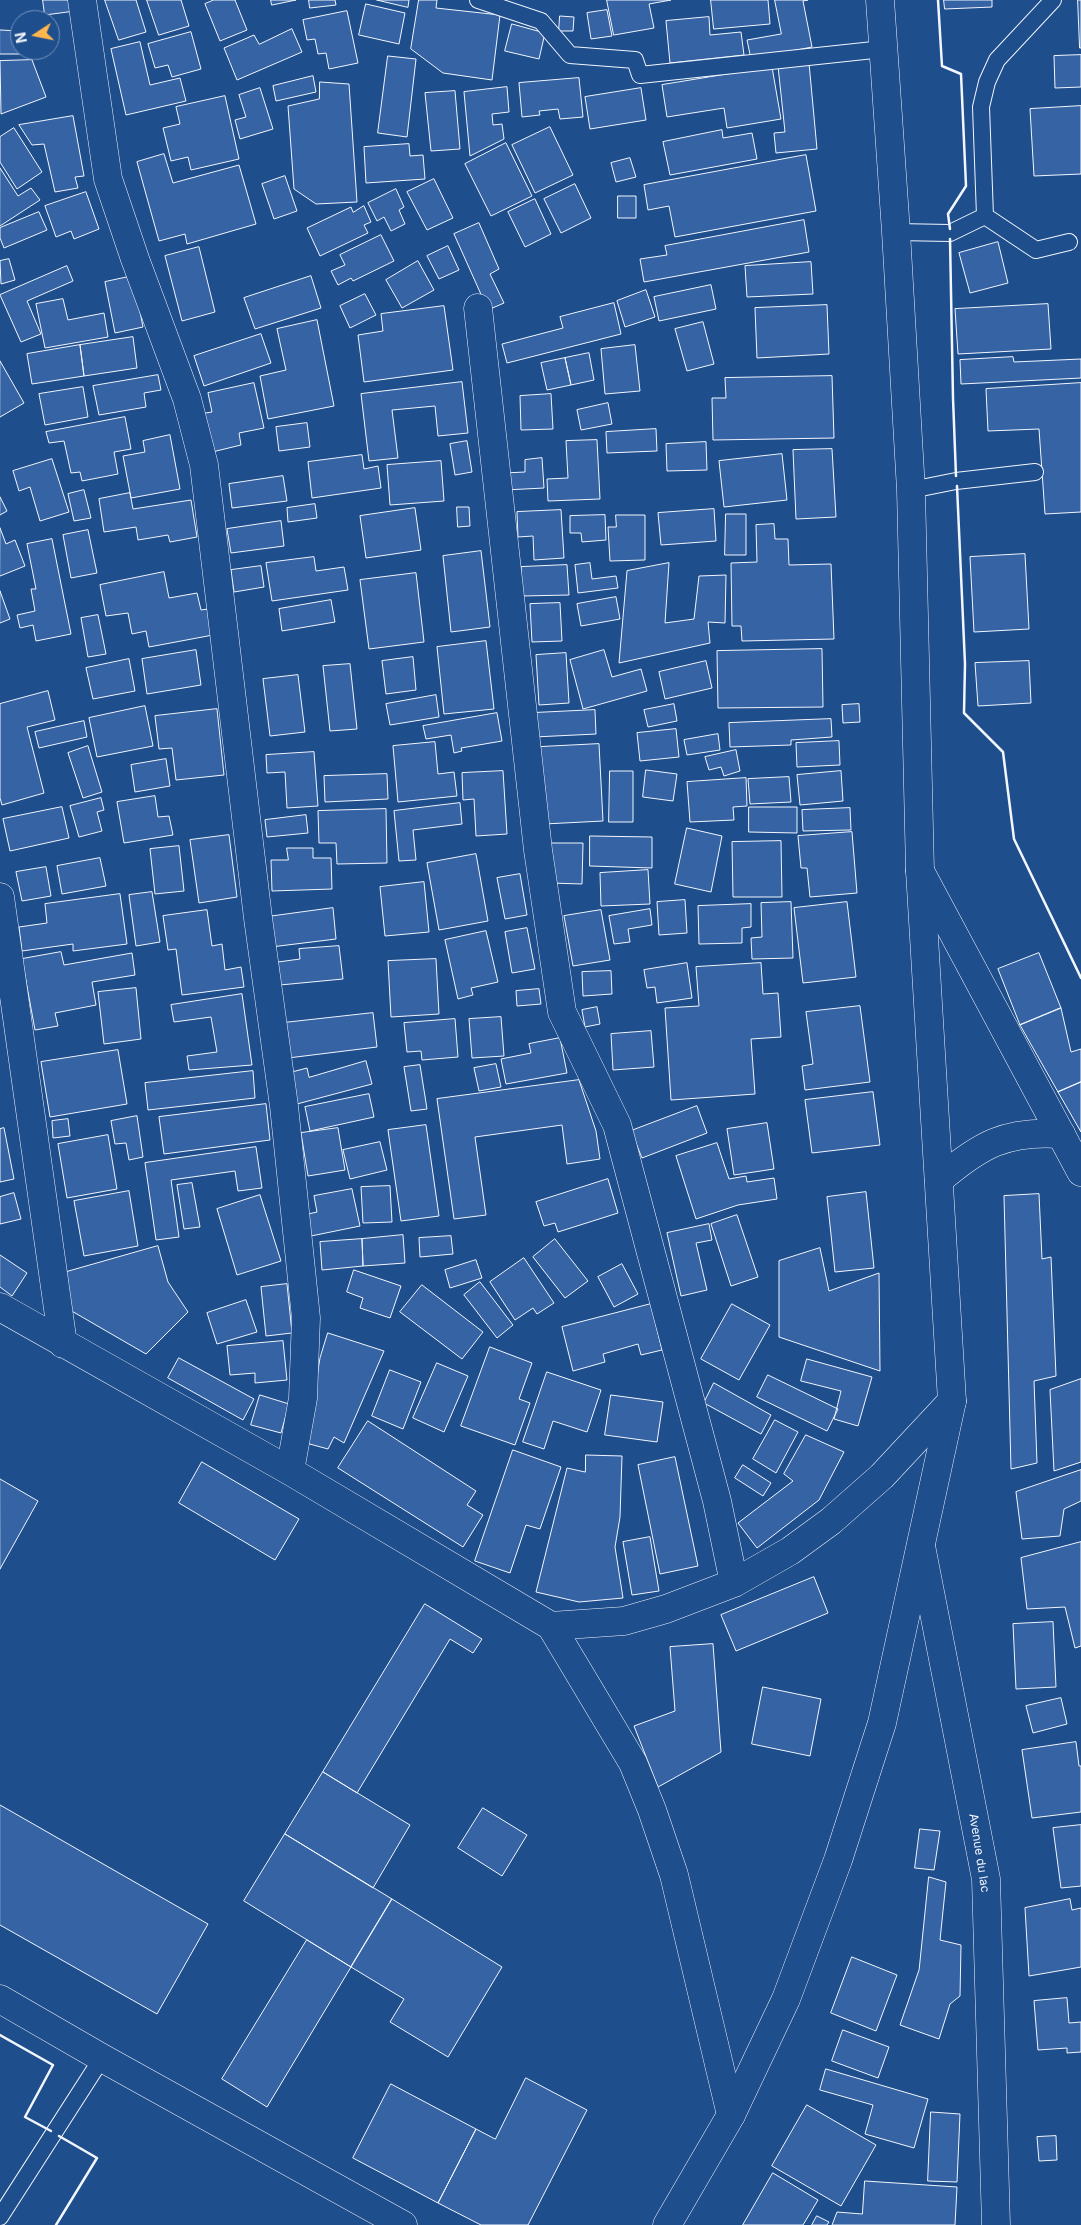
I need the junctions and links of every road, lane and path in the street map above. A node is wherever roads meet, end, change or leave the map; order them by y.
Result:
1 (82, 0) edge
2 (478, 0) edge
3 (880, 0) edge
4 (1053, 0) edge
5 (883, 49) junction
6 (985, 216) junction
7 (896, 232) junction
8 (1069, 242) dead end
9 (478, 308) dead end
10 (1035, 472) dead end
11 (910, 490) junction
12 (920, 871) junction
13 (0, 897) edge
14 (1061, 1134) junction
15 (1081, 1172) edge
16 (939, 1180) junction
17 (0, 1307) edge
18 (63, 1344) junction
19 (952, 1400) junction
20 (290, 1471) junction
21 (921, 1546) junction
22 (734, 1583) junction
23 (551, 1626) junction
24 (0, 1999) edge
25 (102, 2058) junction
26 (731, 2115) junction
27 (0, 2217) edge
28 (403, 2225) edge
29 (667, 2225) edge
30 (996, 2225) edge

1 - 20 main road
2 - 5 lane
3 - 5 main road
4 - 6 lane
5 - 7 main road
6 - 7 lane
6 - 8 lane
7 - 11 main road
9 - 22 main road
10 - 11 lane
11 - 12 main road
12 - 14 main road
12 - 16 main road
13 - 18 main road
14 - 15 main road
14 - 16 main road
16 - 19 main road
17 - 18 main road
18 - 20 main road
19 - 21 main road
19 - 22 main road
20 - 23 main road
21 - 26 main road
21 - 30 main road, Avenue du lac
22 - 23 main road
23 - 26 main road
24 - 25 main road
25 - 27 lane
25 - 28 main road
26 - 29 main road

